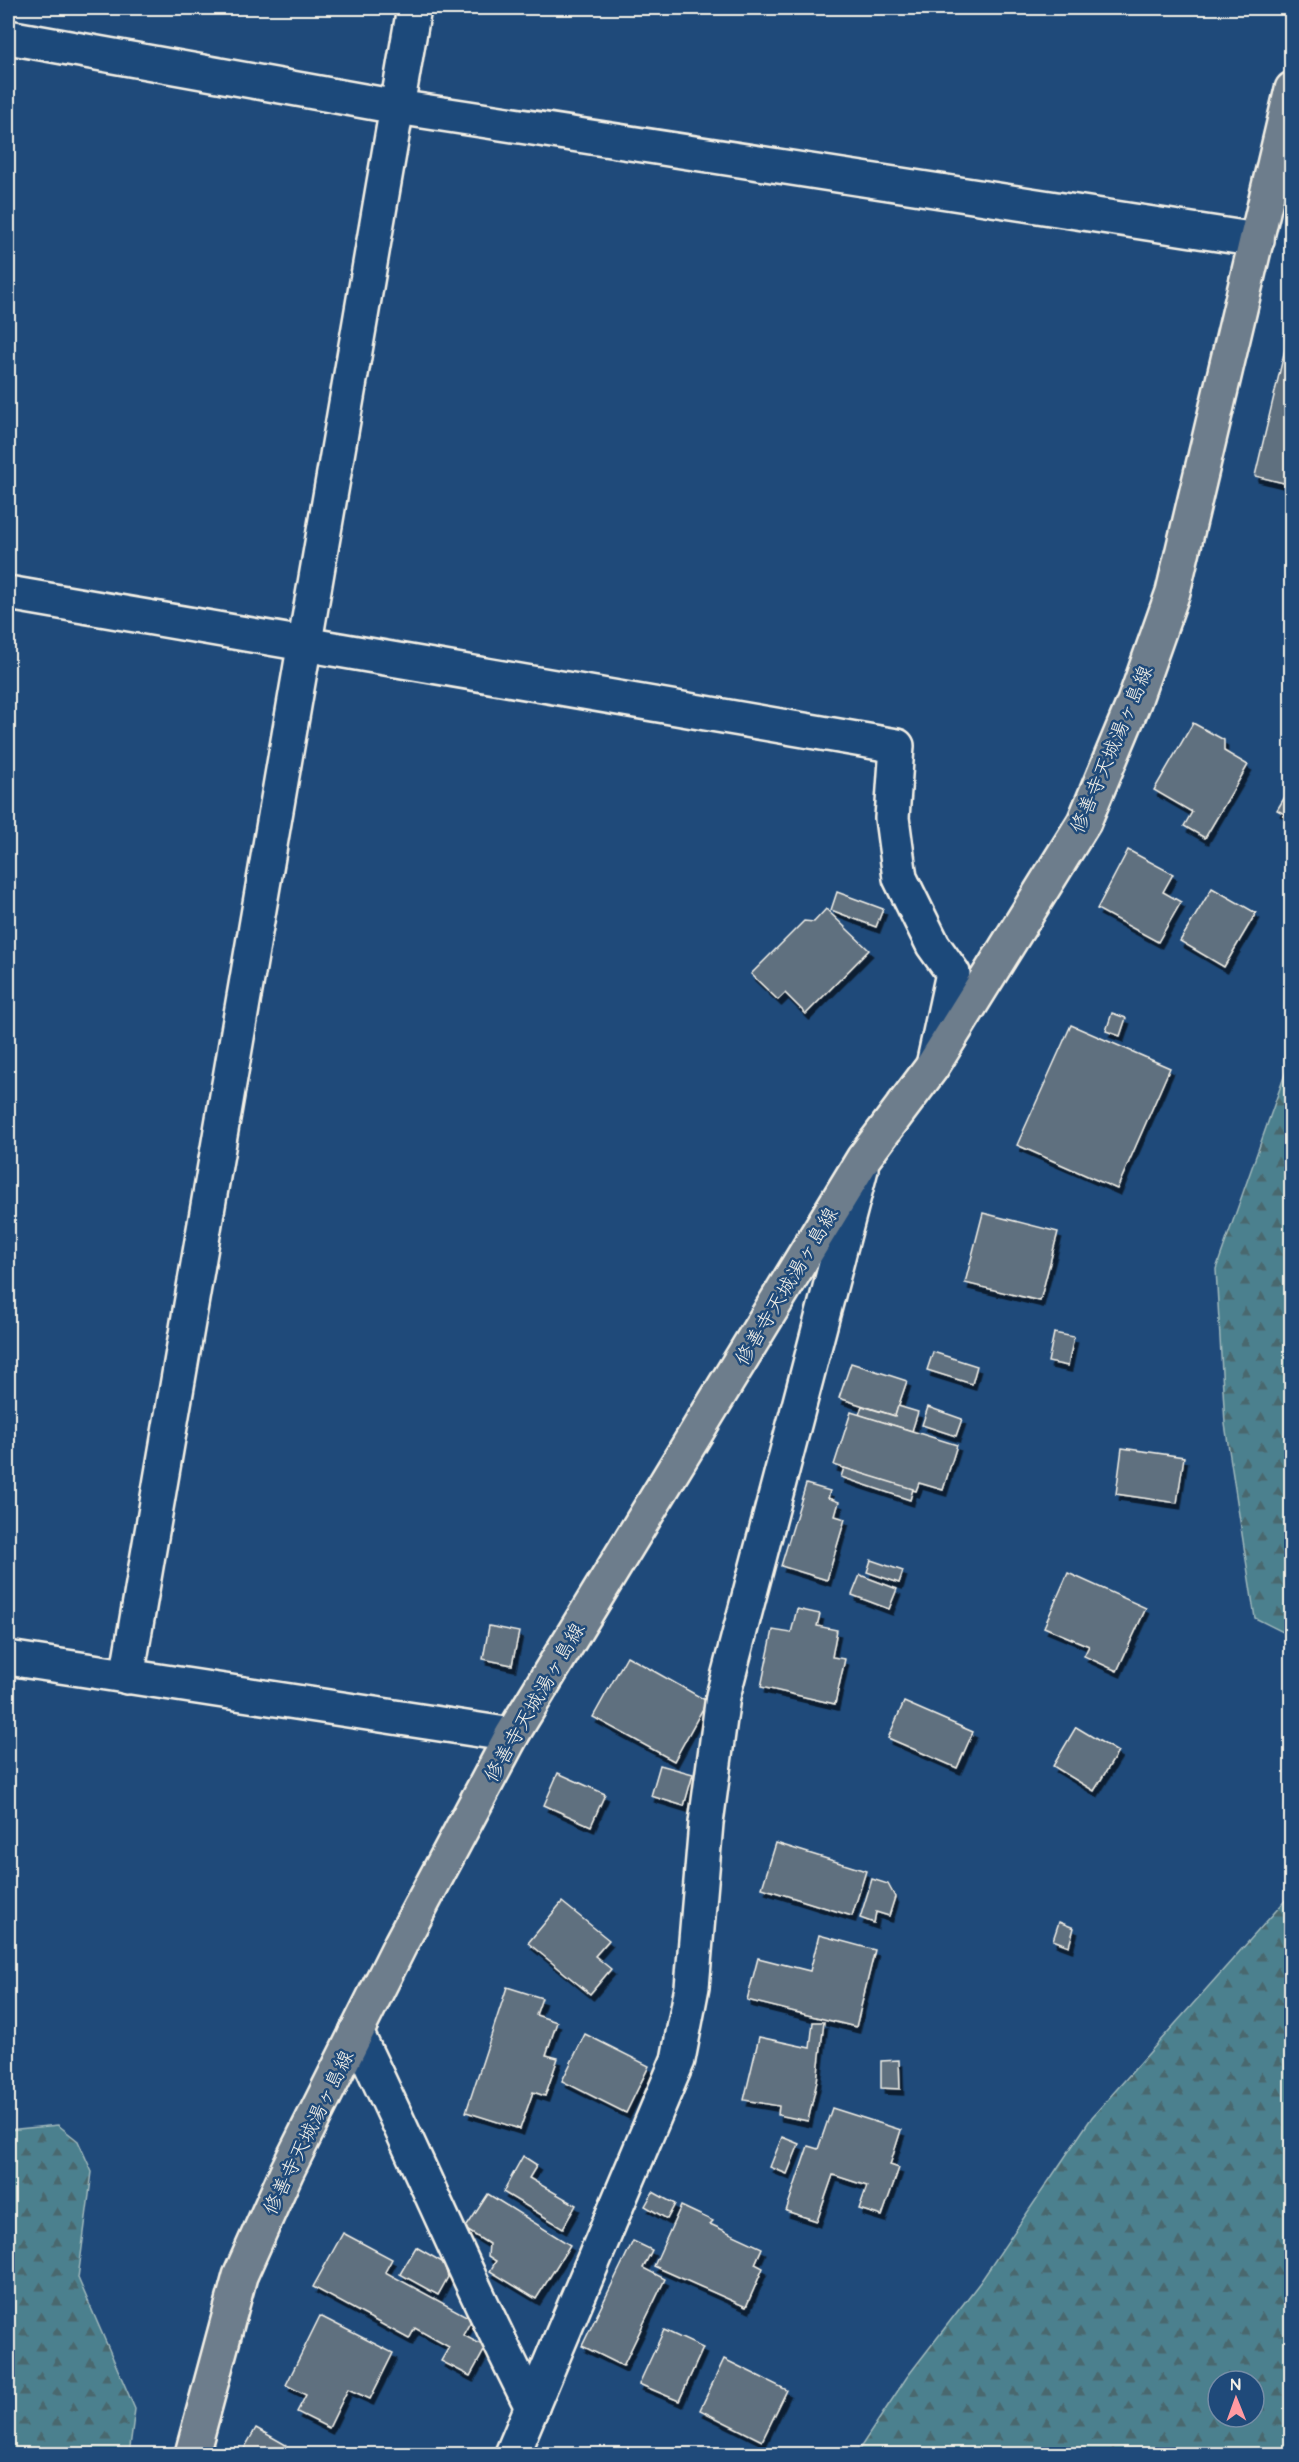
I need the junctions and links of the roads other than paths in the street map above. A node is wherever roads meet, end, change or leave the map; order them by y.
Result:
1 (414, 8) edge
2 (8, 37) edge
3 (1292, 89) edge
4 (397, 107) junction
5 (1257, 240) junction
6 (8, 593) edge
7 (305, 644) junction
8 (933, 1066) junction
9 (863, 1159) junction
10 (8, 1658) edge
11 (127, 1677) junction
12 (512, 1735) junction
13 (356, 2032) junction
14 (532, 2407) junction
15 (192, 2454) edge
16 (512, 2454) edge

1 - 4 street
2 - 4 street
3 - 5 main road, 修善寺天城湯ヶ島線
4 - 5 street
4 - 7 street
5 - 8 main road, 修善寺天城湯ヶ島線
6 - 7 street
7 - 8 street
7 - 11 street
8 - 9 main road, 修善寺天城湯ヶ島線
9 - 12 main road, 修善寺天城湯ヶ島線
9 - 14 street
10 - 11 street
11 - 12 street
12 - 13 main road, 修善寺天城湯ヶ島線
13 - 14 street
13 - 15 main road, 修善寺天城湯ヶ島線
14 - 16 street

